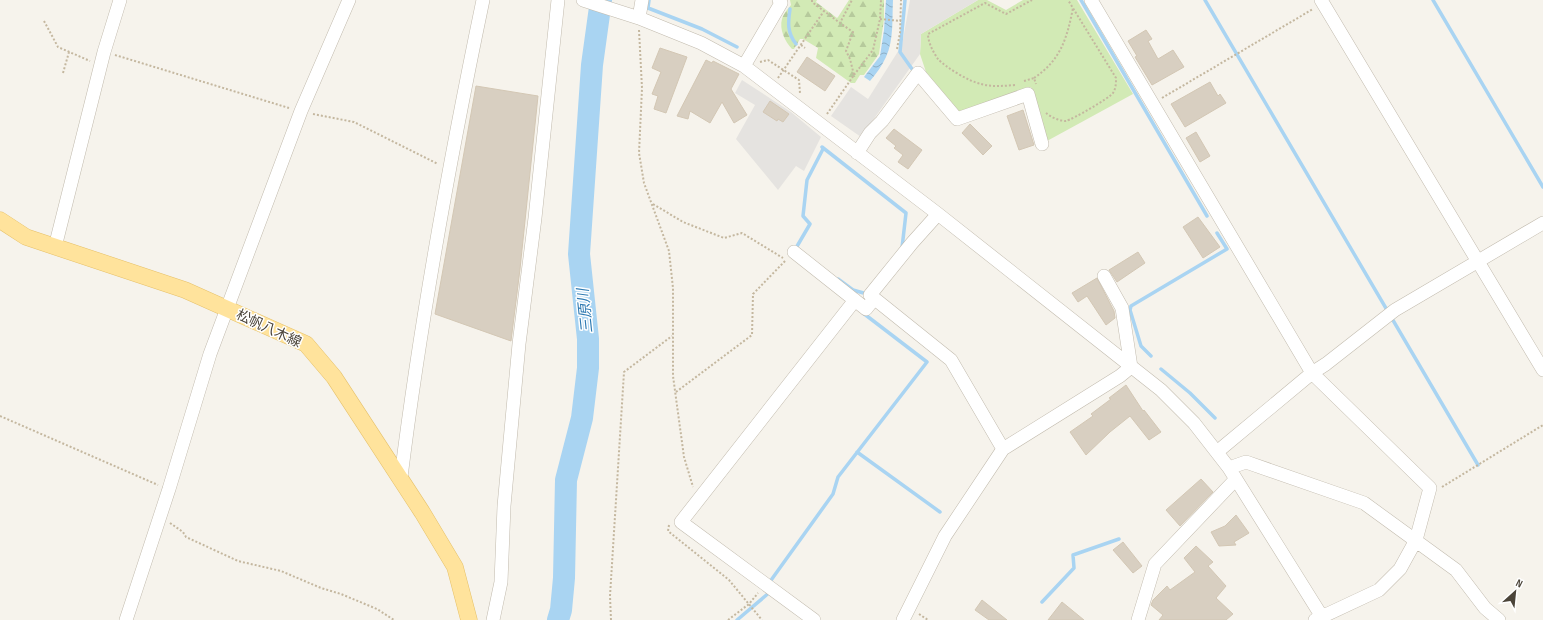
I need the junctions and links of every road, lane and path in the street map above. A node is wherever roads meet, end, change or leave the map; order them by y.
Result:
1 (120, 0) edge
2 (349, 0) edge
3 (483, 0) edge
4 (558, 0) edge
5 (583, 0) edge
6 (642, 0) edge
7 (780, 0) edge
8 (812, 0) edge
9 (852, 0) edge
10 (881, 0) edge
11 (901, 0) edge
12 (1032, 0) edge
13 (1068, 0) edge
14 (1091, 0) edge
15 (1322, 1) edge
16 (1073, 7) junction
17 (824, 11) junction
18 (634, 17) junction
19 (44, 20) dead end
20 (880, 20) junction
21 (901, 20) junction
22 (840, 23) junction
23 (801, 45) junction
24 (806, 48) dead end
25 (897, 49) dead end
26 (69, 52) junction
27 (104, 52) junction
28 (101, 66) junction
29 (744, 66) junction
30 (783, 70) junction
31 (63, 73) dead end
32 (854, 75) junction
33 (1034, 78) junction
34 (1022, 82) dead end
35 (1015, 85) dead end
36 (771, 87) junction
37 (1038, 90) dead end
38 (801, 99) dead end
39 (1152, 103) junction
40 (1044, 110) dead end
41 (301, 111) junction
42 (819, 125) junction
43 (1042, 144) dead end
44 (857, 153) junction
45 (449, 170) junction
46 (652, 204) junction
47 (938, 214) junction
48 (0, 220) edge
49 (1543, 223) edge
50 (0, 229) edge
51 (26, 237) junction
52 (55, 247) junction
53 (790, 256) junction
54 (1478, 262) junction
55 (1104, 276) dead end
56 (874, 298) junction
57 (855, 300) junction
58 (227, 308) junction
59 (673, 335) junction
60 (1132, 367) junction
61 (1543, 370) edge
62 (1312, 373) junction
63 (676, 392) junction
64 (0, 416) edge
65 (1543, 425) edge
66 (1003, 449) junction
67 (1217, 452) junction
68 (1229, 468) junction
69 (401, 477) junction
70 (1235, 480) junction
71 (169, 489) junction
72 (694, 490) dead end
73 (1428, 495) junction
74 (160, 516) junction
75 (673, 520) dead end
76 (1416, 540) junction
77 (765, 584) junction
78 (749, 604) junction
79 (1320, 619) edge
80 (126, 620) edge
81 (394, 620) edge
82 (469, 620) edge
83 (493, 620) edge
84 (611, 620) edge
85 (728, 620) edge
86 (762, 620) edge
87 (814, 620) edge
88 (903, 620) edge
89 (1138, 620) edge
90 (1499, 620) edge

1 - 27 street
2 - 41 street
3 - 45 street
4 - 83 street
5 - 18 street
6 - 18 street
7 - 29 street
8 - 17 path
9 - 22 path
10 - 20 path
11 - 21 path
12 - 35 path
13 - 16 path
14 - 39 street
15 - 39 path
15 - 54 street
16 - 33 path
16 - 40 path
17 - 22 path
17 - 23 path
18 - 29 street
18 - 46 path
19 - 26 path
20 - 21 path
20 - 32 path
21 - 25 path
22 - 32 path
23 - 24 path
23 - 30 path
26 - 28 path
26 - 31 path
27 - 28 street
27 - 41 path
28 - 52 street
29 - 30 path
29 - 36 street
30 - 36 path
30 - 38 path
32 - 42 path
33 - 34 path
33 - 37 path
36 - 42 street
39 - 62 street
41 - 45 path
41 - 58 street
42 - 44 street
43 - 44 street
44 - 47 street
45 - 69 street
46 - 53 path
46 - 59 path
47 - 56 street
47 - 60 street
48 - 51 main road, 松帆八木線
49 - 54 street
50 - 51 street
51 - 52 main road, 松帆八木線
52 - 58 main road, 松帆八木線
53 - 57 street
53 - 63 path
54 - 61 street
54 - 62 street
55 - 60 street
56 - 57 street
56 - 66 street
57 - 77 street
58 - 69 main road, 松帆八木線
58 - 71 street
59 - 63 path
59 - 84 path
60 - 66 street
60 - 67 street
62 - 67 street
62 - 73 street
63 - 72 path
64 - 71 path
65 - 73 path
66 - 88 street
67 - 68 street
68 - 70 street
68 - 76 street
69 - 82 main road, 松帆八木線
70 - 79 street
70 - 89 street
71 - 74 street
73 - 76 street
74 - 80 street
74 - 81 path
75 - 78 path
76 - 79 street
76 - 90 street
77 - 78 path
77 - 87 street
78 - 85 path
78 - 86 path

